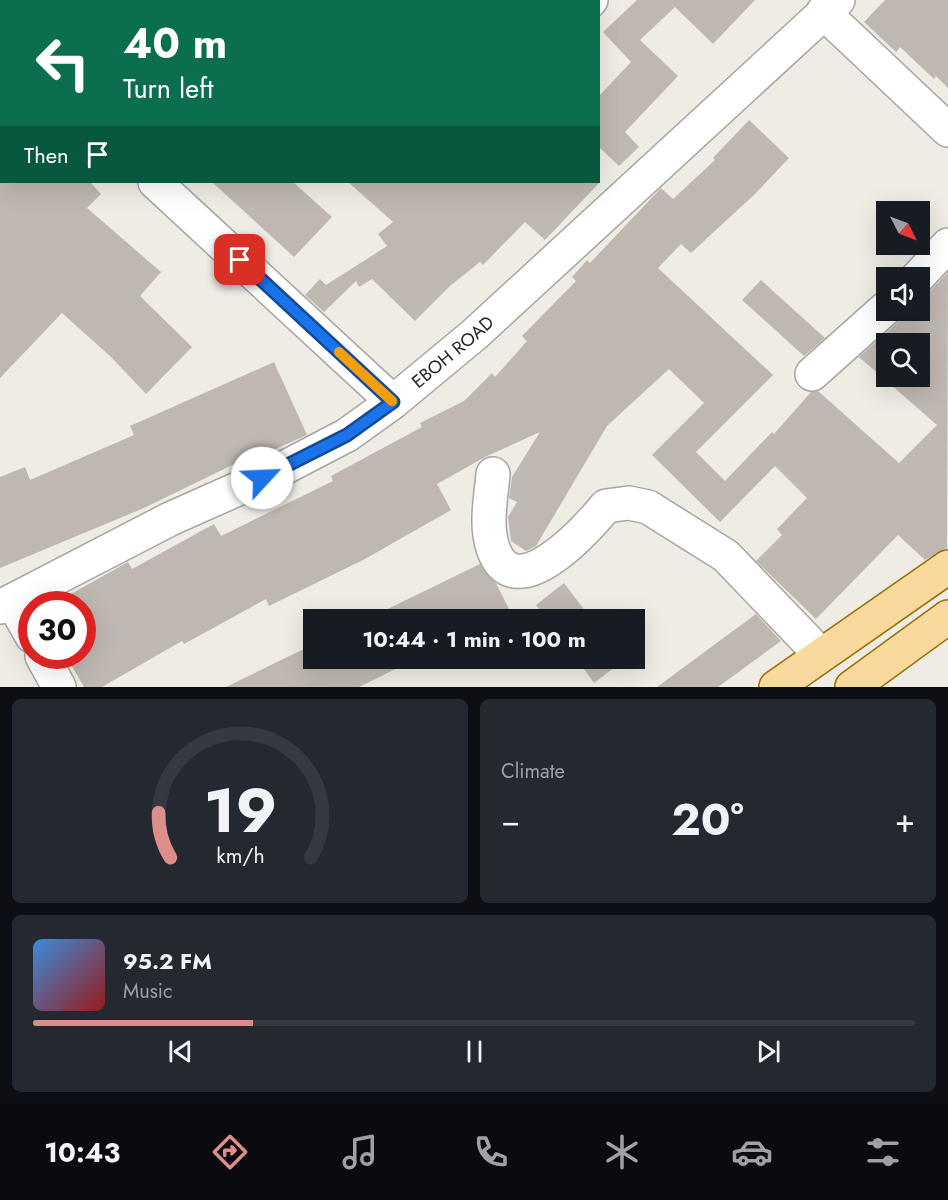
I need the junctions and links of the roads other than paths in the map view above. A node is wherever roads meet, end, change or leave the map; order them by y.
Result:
1 (831, 6) edge
2 (948, 130) edge
3 (156, 183) edge
4 (948, 245) edge
5 (927, 267) edge
6 (876, 317) edge
7 (812, 374) dead end
8 (393, 402) junction
9 (493, 474) dead end
10 (948, 567) edge
11 (6, 604) edge
12 (948, 617) edge
13 (18, 619) edge
14 (821, 655) junction
15 (49, 669) edge
16 (59, 687) edge
17 (776, 687) edge
18 (852, 687) edge

1 - 2 street
1 - 8 street, EBOH ROAD
3 - 8 street
4 - 5 street
6 - 7 street
8 - 11 street, EBOH ROAD
9 - 14 street
10 - 14 main road
11 - 13 street
12 - 18 main road
14 - 17 main road
15 - 16 street

